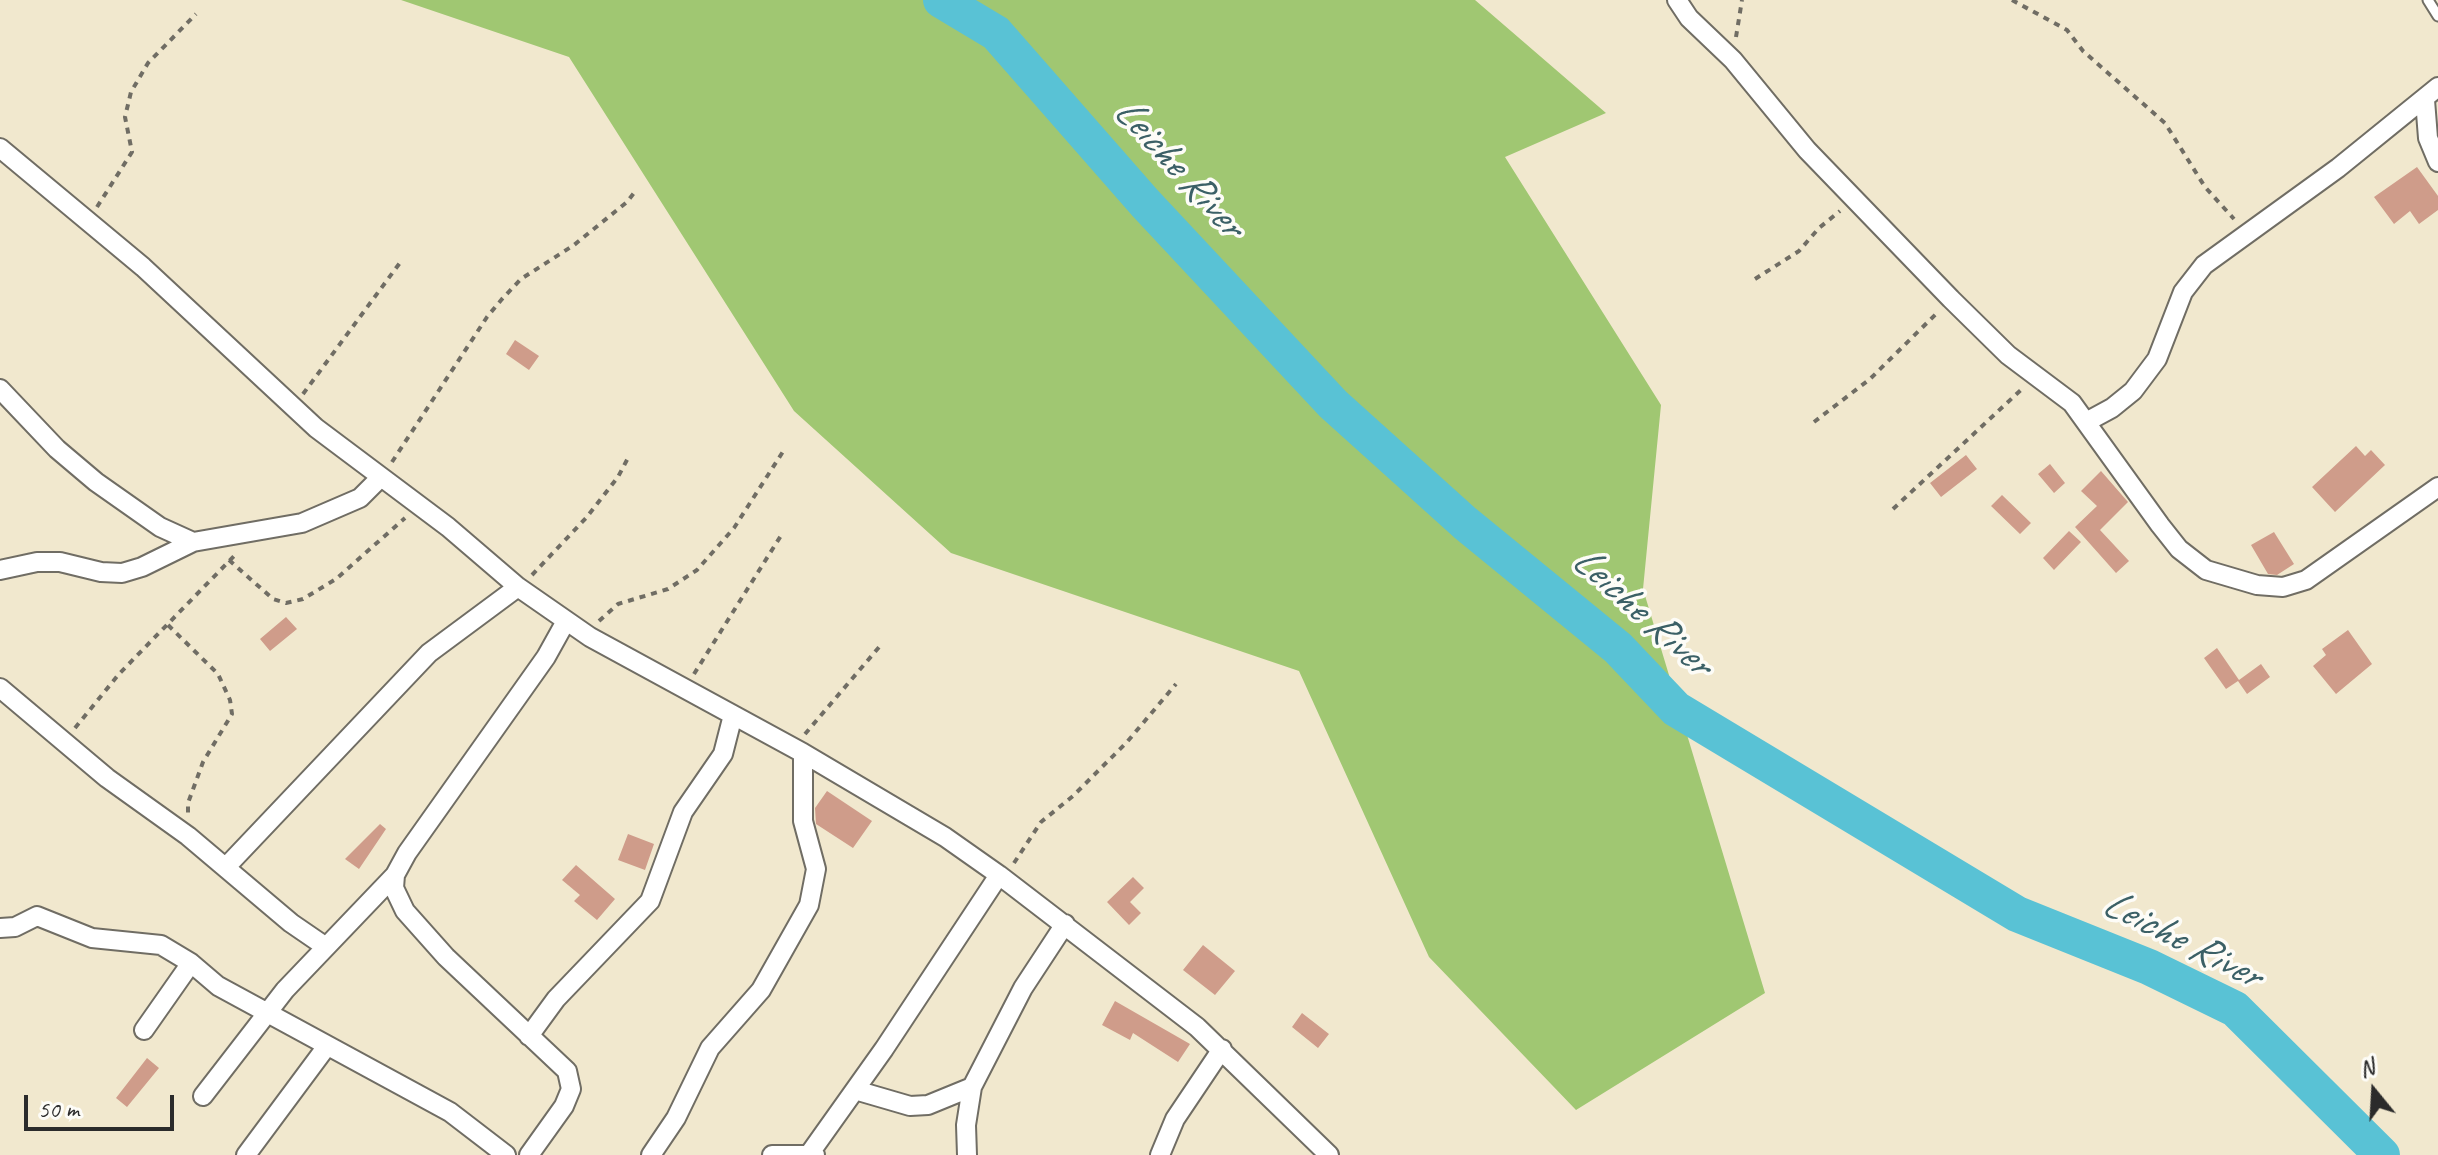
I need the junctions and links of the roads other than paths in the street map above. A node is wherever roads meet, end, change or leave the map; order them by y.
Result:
1 (1677, 0) edge
2 (2428, 0) edge
3 (2438, 16) edge
4 (2432, 93) edge
5 (3, 157) edge
6 (2438, 162) edge
7 (0, 389) edge
8 (2088, 421) junction
9 (381, 477) junction
10 (2438, 487) edge
11 (193, 542) junction
12 (0, 570) edge
13 (518, 587) junction
14 (566, 621) junction
15 (0, 688) edge
16 (733, 715) junction
17 (800, 752) junction
18 (226, 867) junction
19 (395, 875) junction
20 (1003, 877) junction
21 (1065, 924) junction
22 (0, 928) edge
23 (326, 947) junction
24 (191, 963) junction
25 (266, 1012) junction
26 (144, 1030) dead end
27 (529, 1036) junction
28 (327, 1046) junction
29 (1222, 1049) junction
30 (972, 1087) junction
31 (855, 1090) junction
32 (203, 1096) dead end
33 (812, 1154) edge
34 (246, 1155) edge
35 (506, 1155) edge
36 (529, 1155) edge
37 (651, 1155) edge
38 (772, 1155) edge
39 (967, 1155) edge
40 (1160, 1155) edge
41 (1329, 1155) edge

1 - 8 street
2 - 3 lane
4 - 6 street
4 - 8 street
5 - 9 street
7 - 11 street
8 - 10 street
9 - 11 street
9 - 13 street
11 - 12 street
13 - 14 street
13 - 18 street
14 - 16 street
14 - 19 street
15 - 18 street
16 - 17 street
16 - 27 street
17 - 20 street
17 - 37 street
18 - 23 street
19 - 23 street
19 - 27 street
20 - 21 street
20 - 31 street
21 - 29 street
21 - 30 street
22 - 24 street
23 - 25 street
24 - 25 street
24 - 26 street
25 - 28 street
25 - 32 street
27 - 36 street
28 - 34 street
28 - 35 street
29 - 40 street
29 - 41 street
30 - 31 street
30 - 39 street
31 - 33 street
33 - 38 street

